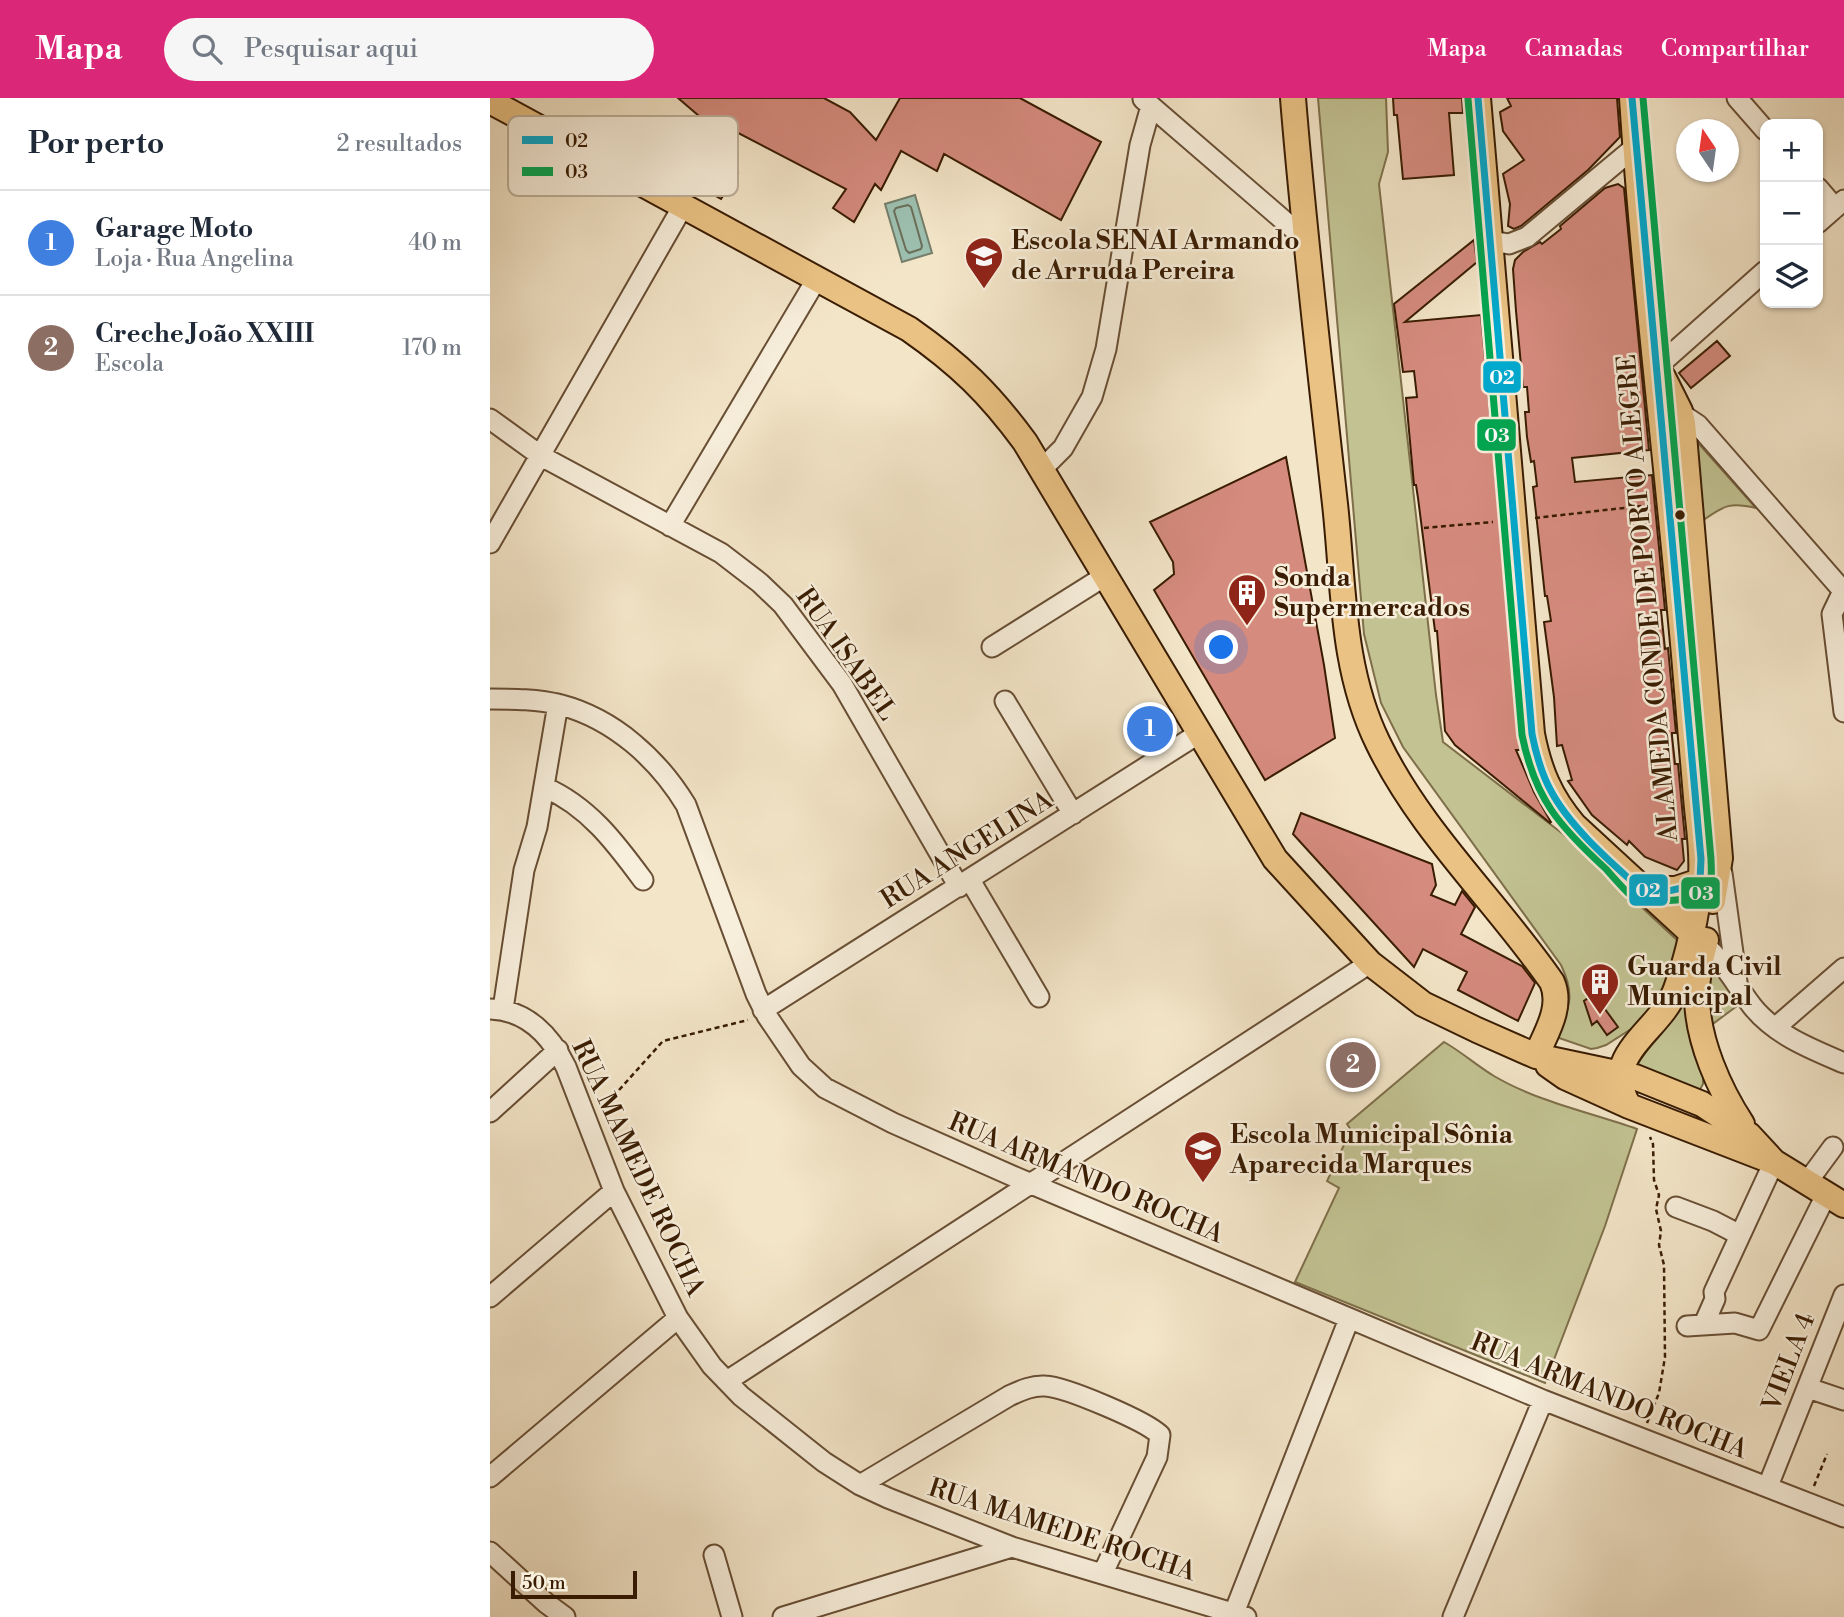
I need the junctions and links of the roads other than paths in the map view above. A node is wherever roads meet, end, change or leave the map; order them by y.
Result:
1 (1293, 98) edge
2 (1479, 98) edge
3 (1632, 98) edge
4 (1737, 98) edge
5 (490, 101) edge
6 (1147, 102) edge
7 (518, 116) edge
8 (1760, 124) edge
9 (1635, 147) junction
10 (1823, 192) edge
11 (665, 196) edge
12 (1840, 204) edge
13 (683, 206) junction
14 (1823, 219) edge
15 (1304, 238) junction
16 (1491, 241) junction
17 (1760, 275) edge
18 (816, 280) junction
19 (1657, 367) junction
20 (1671, 407) junction
21 (490, 419) edge
22 (541, 456) junction
23 (1041, 470) junction
24 (496, 519) edge
25 (670, 526) junction
26 (490, 543) edge
27 (1105, 576) junction
28 (1843, 592) edge
29 (992, 647) dead end
30 (1841, 657) edge
31 (490, 699) edge
32 (1005, 701) dead end
33 (558, 704) junction
34 (1844, 712) edge
35 (1198, 734) junction
36 (544, 787) junction
37 (1073, 814) junction
38 (1720, 858) junction
39 (643, 880) dead end
40 (1700, 881) junction
41 (965, 884) junction
42 (1641, 889) junction
43 (1698, 939) junction
44 (1370, 963) junction
45 (1844, 968) edge
46 (1738, 986) junction
47 (1039, 997) dead end
48 (496, 1009) edge
49 (765, 1013) junction
50 (1776, 1027) junction
51 (1636, 1040) junction
52 (558, 1050) junction
53 (1536, 1056) junction
54 (1844, 1063) edge
55 (1574, 1065) junction
56 (1714, 1068) junction
57 (1621, 1073) junction
58 (1702, 1104) junction
59 (1629, 1106) junction
60 (490, 1112) edge
61 (1658, 1129) junction
62 (1749, 1135) junction
63 (1833, 1147) dead end
64 (1774, 1162) junction
65 (1030, 1183) junction
66 (614, 1191) junction
67 (1826, 1193) edge
68 (1676, 1207) dead end
69 (1740, 1235) junction
70 (1844, 1295) edge
71 (490, 1297) edge
72 (678, 1318) junction
73 (1349, 1319) junction
74 (1836, 1336) edge
75 (727, 1381) junction
76 (1808, 1388) junction
77 (1844, 1399) edge
78 (1543, 1400) junction
79 (490, 1477) edge
80 (860, 1485) junction
81 (1768, 1486) junction
82 (1844, 1517) edge
83 (1012, 1547) junction
84 (490, 1552) edge
85 (714, 1555) dead end
86 (1103, 1573) junction
87 (1240, 1615) edge
88 (565, 1617) edge
89 (732, 1617) edge
90 (783, 1617) edge
91 (1453, 1617) edge

1 - 15 main road
2 - 16 main road
3 - 9 main road, ALAMEDA CONDE DE PORTO ALEGRE
4 - 8 street
5 - 7 main road
6 - 15 street
6 - 23 street
9 - 16 street
9 - 19 main road, ALAMEDA CONDE DE PORTO ALEGRE
10 - 12 street
11 - 13 main road
12 - 14 street
13 - 18 main road
13 - 22 street
15 - 53 main road
16 - 42 main road
17 - 19 street
18 - 23 main road
18 - 25 street
19 - 20 main road
20 - 28 street
20 - 38 main road
20 - 40 main road, ALAMEDA CONDE DE PORTO ALEGRE
21 - 22 street, RUA ISABEL
22 - 24 street
22 - 25 street, RUA ISABEL
23 - 27 main road
24 - 26 street
25 - 41 street, RUA ISABEL
27 - 29 street
27 - 35 main road
28 - 30 street
30 - 34 street
31 - 33 street, RUA ARMANDO ROCHA
32 - 37 street
33 - 36 street
33 - 49 street, RUA ARMANDO ROCHA
35 - 37 street, RUA ANGELINA
35 - 44 main road
36 - 39 street
36 - 48 street
37 - 41 street, RUA ANGELINA
38 - 43 main road
38 - 46 street
40 - 42 main road
40 - 43 main road, ALAMEDA CONDE DE PORTO ALEGRE
41 - 47 street, RUA ISABEL
41 - 49 street, RUA ANGELINA
42 - 43 main road
43 - 46 street
43 - 51 main road, ALAMEDA CONDE DE PORTO ALEGRE
43 - 56 main road
44 - 53 main road
44 - 65 street
45 - 50 street
46 - 50 street
48 - 52 street, RUA MAMEDE ROCHA
49 - 65 street, RUA ARMANDO ROCHA
50 - 54 street
51 - 55 main road
51 - 57 main road, ALAMEDA CONDE DE PORTO ALEGRE
52 - 60 street
52 - 66 street, RUA MAMEDE ROCHA
53 - 55 main road
53 - 59 main road
55 - 57 main road
56 - 58 main road
56 - 62 main road
57 - 58 main road
57 - 59 main road
58 - 61 main road
58 - 62 main road
59 - 61 main road
61 - 64 main road
62 - 64 main road
63 - 67 street
64 - 67 main road
64 - 69 street
65 - 73 street, RUA ARMANDO ROCHA
65 - 75 street
66 - 71 street
66 - 72 street, RUA MAMEDE ROCHA
67 - 69 street
68 - 69 street
70 - 74 street, VIELA 4
72 - 75 street, RUA MAMEDE ROCHA
72 - 79 street
73 - 78 street, RUA ARMANDO ROCHA
73 - 87 street
74 - 76 street, VIELA 4
75 - 80 street, RUA MAMEDE ROCHA
76 - 77 street
76 - 81 street, VIELA 4
78 - 81 street, RUA ARMANDO ROCHA
78 - 91 street
80 - 83 street, RUA MAMEDE ROCHA
80 - 86 street
81 - 82 street, RUA ARMANDO ROCHA
83 - 86 street, RUA MAMEDE ROCHA
83 - 90 street
84 - 88 street
85 - 89 street
86 - 87 street, RUA MAMEDE ROCHA

